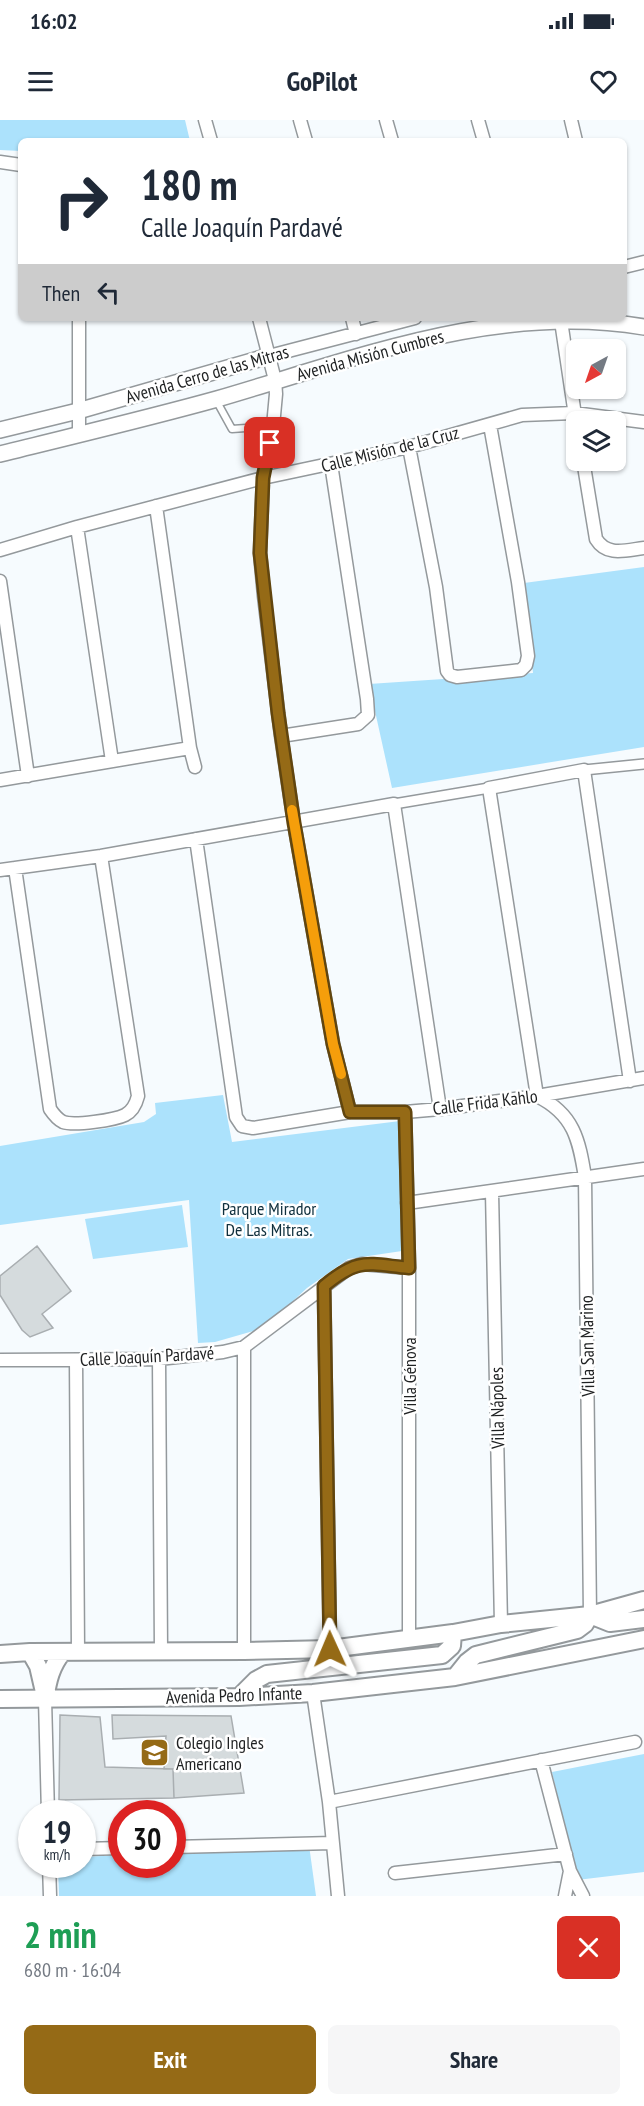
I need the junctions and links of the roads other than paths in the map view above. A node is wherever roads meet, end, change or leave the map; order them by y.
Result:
1 (205, 120) edge
2 (300, 120) edge
3 (386, 120) edge
4 (478, 120) edge
5 (571, 120) edge
6 (210, 138) edge
7 (305, 138) edge
8 (391, 138) edge
9 (483, 138) edge
10 (575, 138) edge
11 (0, 162) edge
12 (18, 165) edge
13 (644, 262) edge
14 (627, 266) edge
15 (79, 321) edge
16 (260, 321) edge
17 (353, 321) edge
18 (404, 321) edge
19 (561, 321) junction
20 (644, 327) edge
21 (356, 334) junction
22 (269, 356) junction
23 (275, 380) junction
24 (216, 399) junction
25 (78, 411) junction
26 (574, 411) edge
27 (566, 417) edge
28 (626, 421) edge
29 (644, 422) edge
30 (490, 424) junction
31 (273, 426) junction
32 (0, 430) edge
33 (79, 434) junction
34 (409, 447) junction
35 (0, 454) edge
36 (331, 464) junction
37 (585, 471) edge
38 (263, 478) junction
39 (156, 506) junction
40 (77, 527) junction
41 (644, 548) edge
42 (0, 550) edge
43 (0, 580) edge
44 (281, 736) junction
45 (190, 748) junction
46 (112, 761) junction
47 (644, 764) edge
48 (195, 767) dead end
49 (584, 770) junction
50 (28, 776) junction
51 (0, 780) edge
52 (489, 788) junction
53 (394, 804) junction
54 (294, 823) junction
55 (196, 839) junction
56 (101, 856) junction
57 (15, 868) junction
58 (0, 870) edge
59 (644, 1078) edge
60 (630, 1081) junction
61 (537, 1096) junction
62 (440, 1109) junction
63 (350, 1112) junction
64 (405, 1112) junction
65 (644, 1169) edge
66 (585, 1177) junction
67 (492, 1192) junction
68 (407, 1203) junction
69 (409, 1268) junction
70 (324, 1286) junction
71 (244, 1347) junction
72 (159, 1359) junction
73 (0, 1360) edge
74 (76, 1360) junction
75 (644, 1600) edge
76 (590, 1615) junction
77 (644, 1619) edge
78 (501, 1624) junction
79 (453, 1634) junction
80 (409, 1639) junction
81 (644, 1639) edge
82 (330, 1649) junction
83 (162, 1650) junction
84 (30, 1652) junction
85 (70, 1652) junction
86 (244, 1652) junction
87 (0, 1654) edge
88 (455, 1677) junction
89 (313, 1693) junction
90 (239, 1696) junction
91 (0, 1699) edge
92 (45, 1699) junction
93 (635, 1742) dead end
94 (541, 1760) junction
95 (48, 1800) edge
96 (329, 1802) junction
97 (332, 1842) junction
98 (186, 1846) edge
99 (566, 1854) junction
100 (570, 1871) junction
101 (395, 1873) dead end
102 (49, 1878) edge
103 (50, 1896) edge
104 (338, 1896) edge
105 (565, 1896) edge
106 (583, 1896) edge

1 - 6 street
2 - 7 street
3 - 8 street
4 - 9 street
5 - 10 street
11 - 12 street
13 - 14 street
15 - 25 street
16 - 22 street
17 - 21 street
18 - 21 street, Avenida Cerro de las Mitras
19 - 20 street, Avenida Misión Cumbres
19 - 23 street, Avenida Misión Cumbres
19 - 26 street
21 - 22 street, Avenida Cerro de las Mitras
22 - 23 street
22 - 25 street, Avenida Cerro de las Mitras
23 - 24 street, Avenida Cerro de las Mitras
23 - 31 street
24 - 31 lane
24 - 33 street, Avenida Cerro de las Mitras
25 - 32 street, Avenida Cerro de las Mitras
25 - 33 street
27 - 30 street, Calle Misión de la Cruz
28 - 29 street, Calle Misión de la Cruz
30 - 34 street, Calle Misión de la Cruz
30 - 34 street
31 - 38 street
33 - 35 street, Avenida Cerro de las Mitras
34 - 36 street, Calle Misión de la Cruz
36 - 38 street, Calle Misión de la Cruz
36 - 44 street
37 - 41 street
38 - 39 street, Calle Misión de la Cruz
38 - 44 street
39 - 40 street, Calle Misión de la Cruz
39 - 45 street
40 - 42 street, Calle Misión de la Cruz
40 - 46 street
43 - 50 street
44 - 54 street
45 - 46 street
45 - 48 street
46 - 50 street
47 - 49 street
49 - 52 street
49 - 60 street
50 - 51 street
52 - 53 street
52 - 61 street
53 - 54 street
53 - 62 street
54 - 55 street
54 - 63 street
55 - 56 street
55 - 63 street, Calle Frida Kahlo
56 - 57 street
56 - 57 street
57 - 58 street
59 - 60 street, Calle Frida Kahlo
60 - 61 street, Calle Frida Kahlo
61 - 62 street, Calle Frida Kahlo
61 - 66 street, Villa San Marino
62 - 64 street, Calle Frida Kahlo
63 - 64 street, Calle Frida Kahlo
64 - 68 street, Villa Génova
65 - 66 street
66 - 67 street
66 - 76 street, Villa San Marino
67 - 68 street
67 - 78 street, Villa Nápoles
68 - 69 street, Villa Génova
69 - 70 street, Calle Joaquín Pardavé
69 - 80 street, Villa Génova
70 - 71 street, Calle Joaquín Pardavé
70 - 82 street
71 - 72 street, Calle Joaquín Pardavé
71 - 86 street
72 - 74 street, Calle Joaquín Pardavé
72 - 83 street
73 - 74 street, Calle Joaquín Pardavé
74 - 85 street
75 - 76 main road
76 - 77 main road
76 - 78 main road
76 - 88 main road
78 - 79 main road
79 - 80 main road
79 - 90 main road
80 - 82 main road
81 - 88 main road, Avenida Pedro Infante
82 - 86 main road
83 - 85 main road
83 - 86 main road
84 - 85 main road
84 - 87 main road
84 - 92 main road
85 - 92 main road
88 - 89 main road, Avenida Pedro Infante
89 - 90 main road, Avenida Pedro Infante
89 - 96 street
90 - 92 main road, Avenida Pedro Infante
91 - 92 main road, Avenida Pedro Infante
92 - 95 street
93 - 94 street
94 - 96 street
94 - 99 street
96 - 97 street
97 - 98 street
97 - 104 street
99 - 100 street
99 - 101 street
100 - 105 street
100 - 106 street
102 - 103 street

